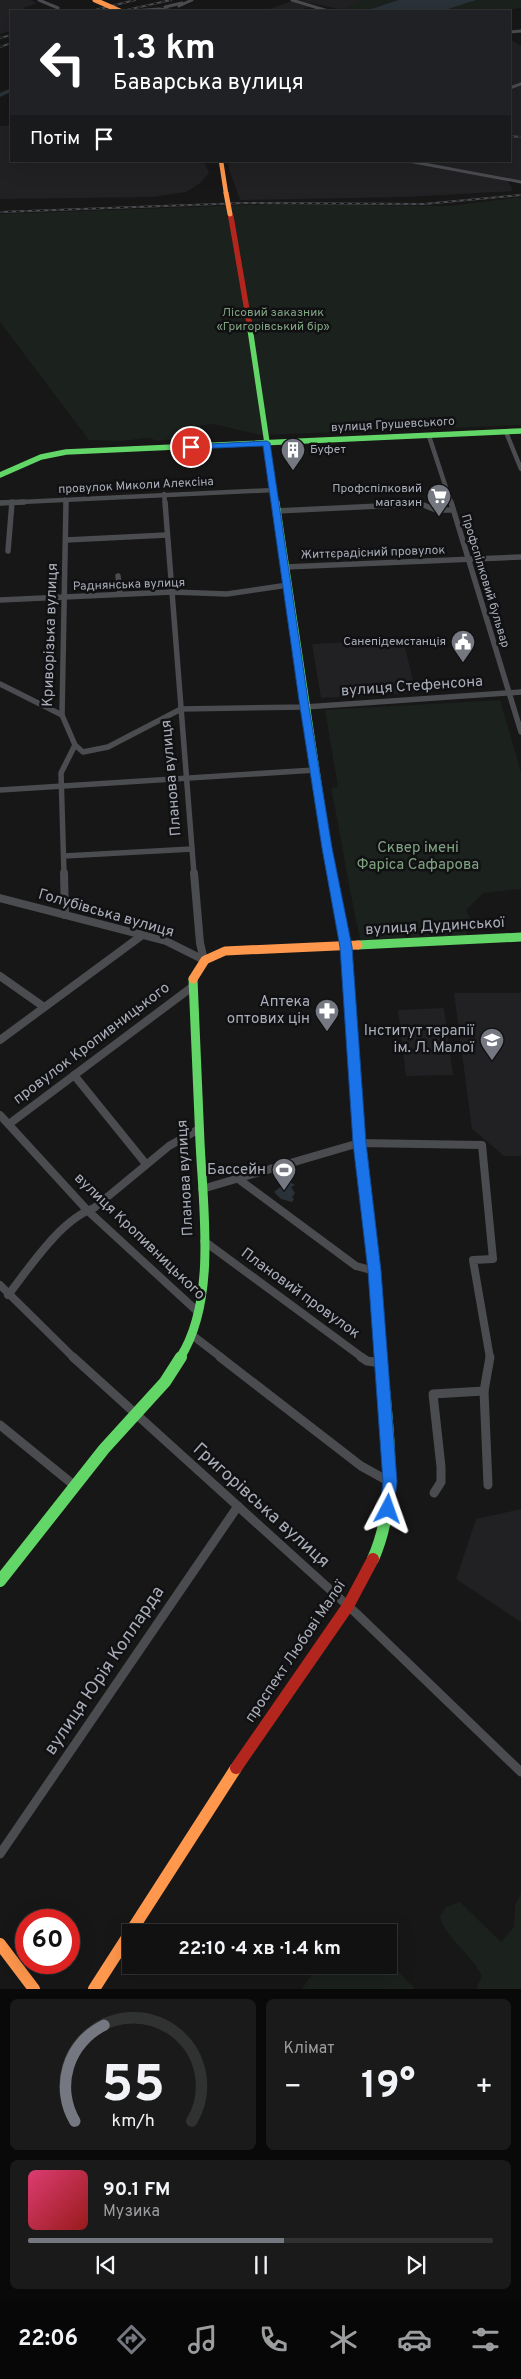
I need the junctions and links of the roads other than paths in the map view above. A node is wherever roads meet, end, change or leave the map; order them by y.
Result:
1 (39, 0) edge
2 (94, 0) edge
3 (192, 0) edge
4 (292, 0) edge
5 (182, 3) junction
6 (58, 8) dead end
7 (159, 9) junction
8 (118, 10) edge
9 (146, 10) edge
10 (167, 10) edge
11 (176, 10) edge
12 (326, 10) edge
13 (221, 162) edge
14 (413, 162) edge
15 (521, 182) edge
16 (521, 431) edge
17 (506, 432) junction
18 (429, 436) junction
19 (267, 443) junction
20 (521, 469) edge
21 (0, 475) edge
22 (273, 490) junction
23 (164, 494) junction
24 (66, 499) junction
25 (12, 502) junction
26 (0, 503) edge
27 (453, 510) junction
28 (276, 511) junction
29 (167, 535) junction
30 (66, 540) junction
31 (8, 551) dead end
32 (521, 557) edge
33 (470, 559) junction
34 (285, 566) junction
35 (118, 576) dead end
36 (288, 585) junction
37 (172, 592) junction
38 (120, 594) junction
39 (66, 597) junction
40 (0, 600) edge
41 (0, 684) edge
42 (521, 692) edge
43 (509, 693) junction
44 (305, 707) junction
45 (181, 709) junction
46 (62, 715) junction
47 (521, 732) edge
48 (75, 745) junction
49 (315, 770) junction
50 (186, 778) junction
51 (62, 786) junction
52 (0, 790) edge
53 (192, 849) junction
54 (64, 856) junction
55 (0, 898) edge
56 (65, 915) junction
57 (141, 936) junction
58 (521, 937) edge
59 (346, 947) junction
60 (204, 960) junction
61 (0, 976) edge
62 (192, 987) junction
63 (44, 1007) junction
64 (0, 1040) edge
65 (74, 1075) junction
66 (0, 1115) edge
67 (8, 1124) junction
68 (199, 1129) junction
69 (360, 1143) junction
70 (146, 1164) junction
71 (237, 1178) junction
72 (202, 1189) junction
73 (87, 1210) junction
74 (204, 1241) junction
75 (375, 1271) junction
76 (0, 1284) edge
77 (8, 1295) junction
78 (198, 1312) junction
79 (192, 1335) junction
80 (382, 1363) junction
81 (484, 1391) junction
82 (136, 1414) junction
83 (0, 1425) edge
84 (390, 1482) junction
85 (488, 1485) dead end
86 (75, 1486) junction
87 (434, 1494) dead end
88 (238, 1506) junction
89 (0, 1581) edge
90 (348, 1606) junction
91 (521, 1772) edge
92 (0, 1854) edge
93 (0, 1944) edge
94 (34, 1989) edge
95 (94, 1989) edge

1 - 6 street
2 - 8 main road, bridge
3 - 5 street
4 - 12 street
5 - 7 street
5 - 11 street
7 - 9 street
7 - 10 street
13 - 19 main road, проспект Любові Малої, bridge
14 - 15 street
16 - 17 main road, вулиця Грушевського
17 - 18 main road, вулиця Грушевського
17 - 20 street
18 - 19 main road, вулиця Грушевського
18 - 27 street, Профспілковий бульвар
19 - 21 main road, вулиця Грушевського
19 - 22 main road, проспект Любові Малої
22 - 23 street, провулок Миколи Алексіна
22 - 28 main road, проспект Любові Малої
23 - 24 street, провулок Миколи Алексіна
23 - 29 street, Планова вулиця
24 - 25 street, провулок Миколи Алексіна
24 - 30 street, Криворізька вулиця
25 - 26 street, провулок Миколи Алексіна
25 - 31 street
27 - 28 street
27 - 33 street, Профспілковий бульвар
28 - 34 main road, проспект Любові Малої
29 - 30 street
29 - 37 street, Планова вулиця
30 - 39 street, Криворізька вулиця
32 - 33 street, Життєрадісний провулок
33 - 34 street, Життєрадісний провулок
33 - 43 street, Профспілковий бульвар
34 - 36 main road, проспект Любові Малої
35 - 38 street
36 - 37 street, Раднянська вулиця
36 - 44 main road, проспект Любові Малої
37 - 38 street, Раднянська вулиця
37 - 45 street, Планова вулиця
38 - 39 street, Раднянська вулиця
39 - 40 street, Раднянська вулиця
39 - 46 street, Криворізька вулиця
41 - 46 street
42 - 43 street, вулиця Стефенсона
43 - 44 street, вулиця Стефенсона
43 - 47 street, Профспілковий бульвар
44 - 45 street, вулиця Стефенсона
44 - 49 main road, проспект Любові Малої
45 - 48 street
45 - 50 street, Планова вулиця
46 - 48 street, Криворізька вулиця
48 - 51 street
49 - 50 street
49 - 59 main road, проспект Любові Малої
50 - 51 street
50 - 53 street, Планова вулиця
51 - 52 street
51 - 54 street
53 - 54 street
53 - 60 street, Планова вулиця
54 - 56 street
55 - 56 street, Голубівська вулиця
56 - 57 street, Голубівська вулиця
57 - 60 street, Голубівська вулиця
57 - 63 street
58 - 59 main road, вулиця Дудинської
59 - 60 main road, вулиця Дудинської
59 - 69 main road, проспект Любові Малої
60 - 62 main road, Планова вулиця
61 - 63 street
62 - 65 street, провулок Кропивницького
62 - 68 main road, Планова вулиця
63 - 64 street
65 - 67 street, провулок Кропивницького
65 - 70 street
66 - 67 street, вулиця Кропивницького
67 - 73 street, вулиця Кропивницького
68 - 70 street
68 - 72 main road, Планова вулиця
69 - 71 street
69 - 75 main road, проспект Любові Малої
69 - 81 street
70 - 73 street
71 - 72 street
71 - 75 street
72 - 74 main road, Планова вулиця
73 - 77 street
73 - 78 street, вулиця Кропивницького
74 - 78 main road, Планова вулиця
74 - 80 street, Плановий провулок
75 - 80 main road, проспект Любові Малої
76 - 77 street, Григорівська вулиця
77 - 82 street, Григорівська вулиця
78 - 79 main road, Планова вулиця
79 - 82 main road, Планова вулиця
79 - 84 street
80 - 84 main road, проспект Любові Малої
81 - 85 street
81 - 87 street
82 - 86 main road, Планова вулиця
82 - 88 street, Григорівська вулиця
83 - 86 street
84 - 90 main road, проспект Любові Малої
86 - 89 main road, Планова вулиця
88 - 90 street, Григорівська вулиця
88 - 92 street, вулиця Юрія Колларда
90 - 91 street, Григорівська вулиця
90 - 95 main road, проспект Любові Малої
93 - 94 main road

